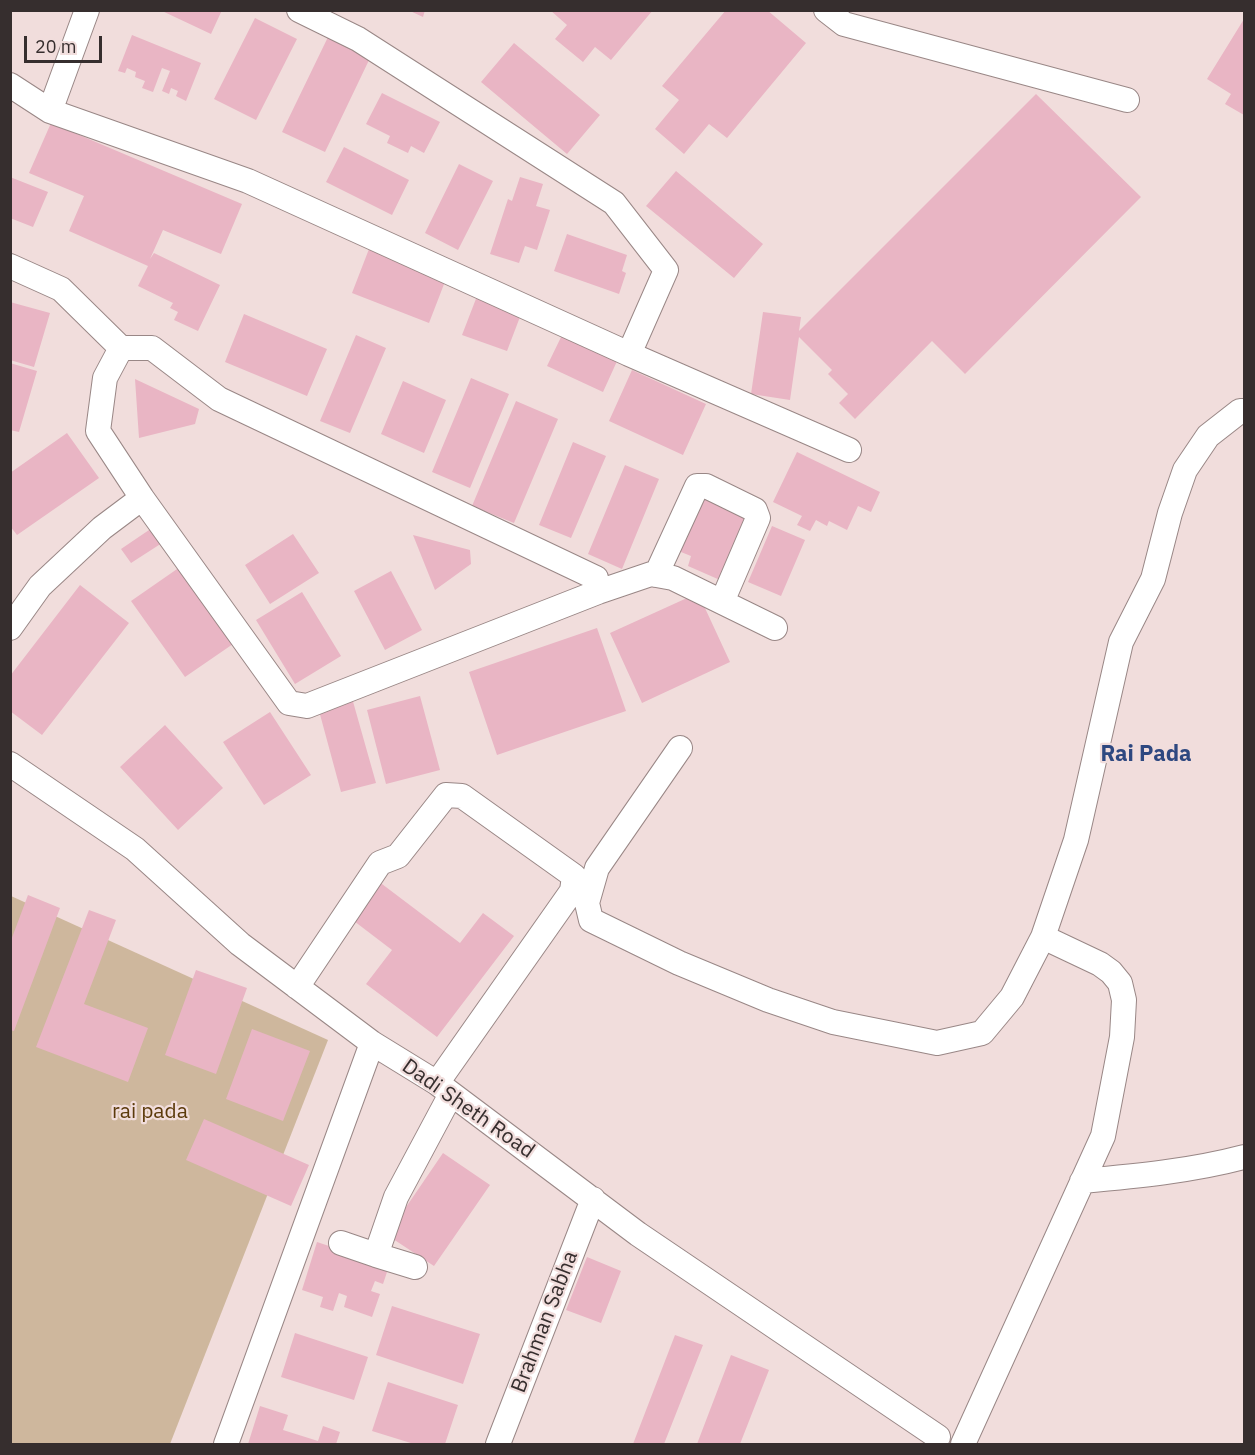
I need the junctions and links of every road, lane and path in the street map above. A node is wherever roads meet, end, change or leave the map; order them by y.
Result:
1 (87, 10) edge
2 (299, 10) edge
3 (826, 10) edge
4 (10, 85) edge
5 (1127, 100) dead end
6 (50, 111) junction
7 (10, 266) edge
8 (121, 348) junction
9 (629, 354) junction
10 (1245, 411) edge
11 (849, 450) dead end
12 (142, 498) junction
13 (659, 569) junction
14 (598, 592) junction
15 (724, 596) junction
16 (10, 628) edge
17 (775, 628) dead end
18 (680, 748) dead end
19 (10, 764) edge
20 (1043, 937) junction
21 (297, 987) junction
22 (372, 1043) junction
23 (444, 1089) junction
24 (1245, 1157) edge
25 (1082, 1181) junction
26 (592, 1199) junction
27 (340, 1243) dead end
28 (376, 1256) junction
29 (415, 1267) dead end
30 (940, 1442) edge
31 (226, 1444) edge
32 (498, 1444) edge
33 (963, 1444) edge

1 - 6 street
2 - 9 street
3 - 5 street
4 - 6 street
6 - 9 street
7 - 8 street
8 - 12 street
8 - 14 street
9 - 11 street
10 - 20 street
12 - 14 street
12 - 16 street
13 - 14 street
13 - 15 street
13 - 15 street
15 - 17 street
18 - 20 street
19 - 21 street, Dadi Sheth Road
20 - 25 street
21 - 22 street, Dadi Sheth Road
21 - 23 street
22 - 23 street, Dadi Sheth Road
22 - 31 street
23 - 26 street, Dadi Sheth Road
23 - 28 street
24 - 25 street
25 - 33 street
26 - 30 street, Dadi Sheth Road
26 - 32 street, Brahman Sabha
27 - 28 street
28 - 29 street

